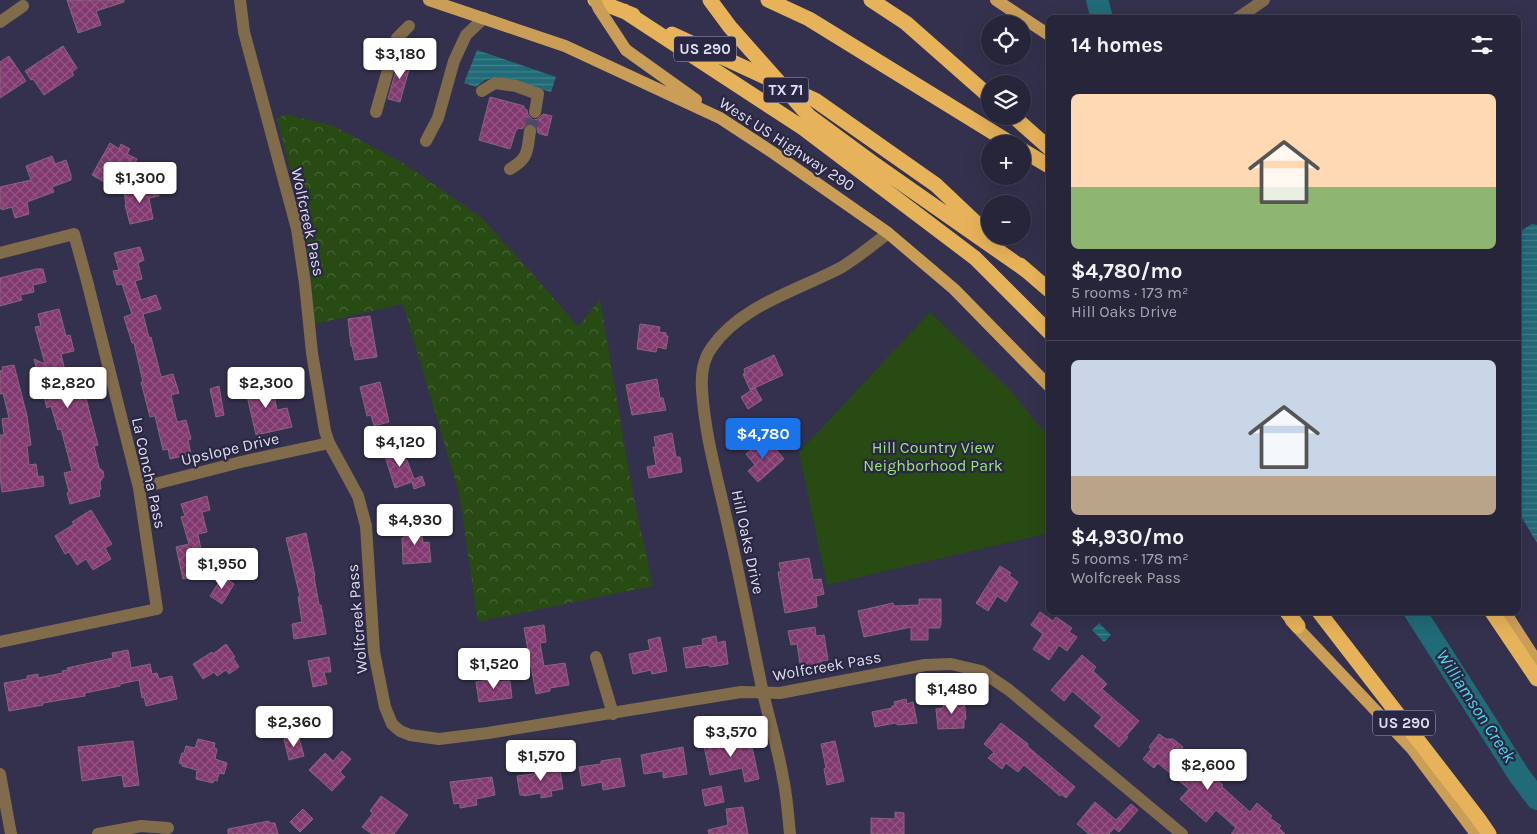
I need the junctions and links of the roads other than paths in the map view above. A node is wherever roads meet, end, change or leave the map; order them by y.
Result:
1 (240, 0) edge
2 (429, 0) edge
3 (595, 0) edge
4 (710, 0) edge
5 (768, 0) edge
6 (871, 0) edge
7 (996, 0) edge
8 (1264, 0) edge
9 (23, 6) dead end
10 (624, 11) junction
11 (1242, 15) edge
12 (484, 18) junction
13 (0, 22) edge
14 (409, 26) dead end
15 (1046, 34) edge
16 (981, 88) edge
17 (482, 91) dead end
18 (376, 112) dead end
19 (535, 112) tunnel mouth
20 (720, 118) junction
21 (1022, 125) edge
22 (530, 131) tunnel mouth
23 (998, 135) edge
24 (426, 142) dead end
25 (1046, 145) edge
26 (1031, 155) edge
27 (1046, 164) edge
28 (510, 169) dead end
29 (981, 228) edge
30 (888, 233) junction
31 (1000, 245) edge
32 (0, 253) edge
33 (1027, 271) junction
34 (1046, 287) edge
35 (1046, 329) edge
36 (1046, 383) edge
37 (329, 443) junction
38 (138, 488) junction
39 (1285, 615) edge
40 (1289, 615) edge
41 (1321, 615) edge
42 (1494, 615) edge
43 (1506, 615) edge
44 (1298, 626) junction
45 (0, 642) edge
46 (596, 657) dead end
47 (1537, 662) edge
48 (1537, 679) edge
49 (763, 693) junction
50 (613, 714) junction
51 (0, 774) edge
52 (168, 828) dead end
53 (11, 834) edge
54 (98, 834) edge
55 (790, 834) edge
56 (1182, 834) edge
57 (1476, 834) edge
58 (1489, 834) edge

1 - 37 street, Wolfcreek Pass
2 - 12 main road, West US Highway 290
3 - 10 highway, US 290
3 - 20 main road, bridge
4 - 33 highway, TX 71, bridge
5 - 23 highway
6 - 16 highway
7 - 15 main road
8 - 11 street
9 - 13 street
10 - 29 highway, US 290
10 - 35 highway
12 - 20 main road, West US Highway 290
12 - 24 street
14 - 18 street
17 - 19 street
20 - 30 main road, West US Highway 290
21 - 25 highway
22 - 28 street
26 - 27 highway
30 - 36 main road, West US Highway 290
30 - 49 street, Hill Oaks Drive
31 - 33 highway, US 290
32 - 38 street, La Concha Pass
33 - 34 highway, US 290
37 - 38 street, Upslope Drive
37 - 50 street, Wolfcreek Pass
38 - 45 street, La Concha Pass
39 - 44 main road
40 - 44 highway
41 - 58 highway, US 290
42 - 48 highway
43 - 47 main road
44 - 57 main road
46 - 50 street
49 - 50 street, Wolfcreek Pass
49 - 55 street, Hill Oaks Drive
49 - 56 street, Wolfcreek Pass
51 - 53 street
52 - 54 street

